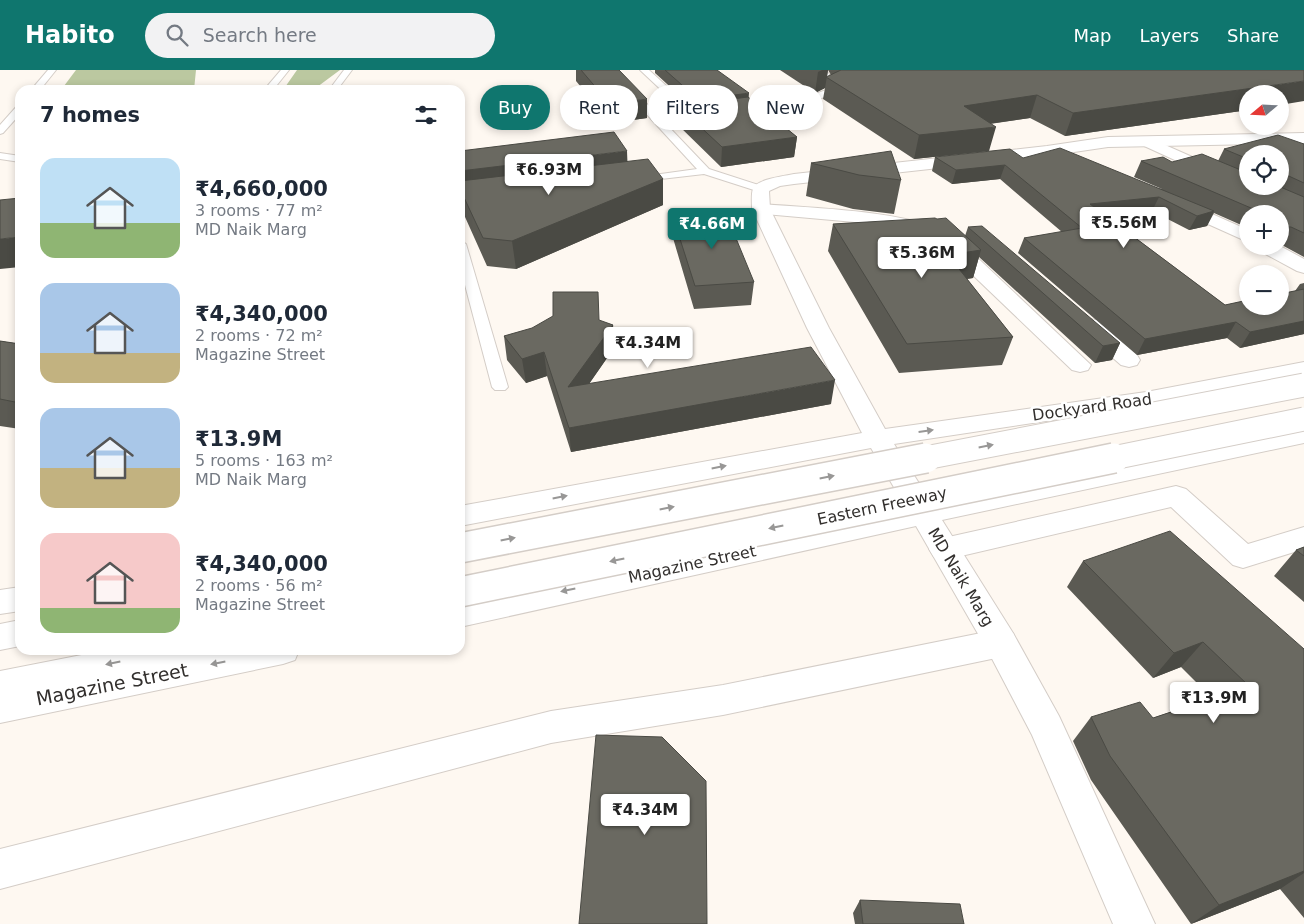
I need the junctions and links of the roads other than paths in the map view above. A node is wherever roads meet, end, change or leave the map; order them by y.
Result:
1 (52, 70) edge
2 (284, 70) edge
3 (348, 70) edge
4 (610, 70) edge
5 (644, 70) edge
6 (822, 70) edge
7 (39, 85) edge
8 (272, 85) edge
9 (337, 85) edge
10 (660, 85) edge
11 (648, 111) edge
12 (738, 111) edge
13 (15, 114) edge
14 (666, 130) edge
15 (0, 131) edge
16 (1272, 138) junction
17 (1304, 138) edge
18 (1147, 142) junction
19 (1304, 150) edge
20 (1047, 151) junction
21 (0, 156) edge
22 (15, 158) edge
23 (1073, 161) edge
24 (704, 171) junction
25 (626, 181) edge
26 (1234, 181) edge
27 (1160, 195) edge
28 (761, 199) junction
29 (969, 231) edge
30 (1239, 233) edge
31 (941, 234) junction
32 (1282, 255) edge
33 (465, 262) edge
34 (1304, 267) edge
35 (1076, 315) edge
36 (1130, 360) dead end
37 (1080, 365) dead end
38 (1304, 369) edge
39 (1304, 385) edge
40 (500, 387) dead end
41 (1304, 419) edge
42 (1304, 435) edge
43 (878, 438) junction
44 (923, 514) junction
45 (465, 515) edge
46 (1304, 538) edge
47 (465, 547) edge
48 (944, 549) junction
49 (465, 591) edge
50 (15, 600) edge
51 (0, 602) edge
52 (465, 613) edge
53 (15, 634) edge
54 (0, 637) edge
55 (1001, 643) junction
56 (152, 655) edge
57 (258, 655) edge
58 (0, 686) edge
59 (0, 707) edge
60 (0, 869) edge
61 (1134, 924) edge

1 - 7 lane
2 - 8 lane
3 - 9 lane
4 - 11 lane
5 - 10 lane
6 - 12 lane
13 - 15 lane
14 - 24 lane
16 - 17 main road
16 - 18 main road
16 - 19 main road
18 - 20 main road
18 - 26 main road
20 - 23 main road
20 - 28 main road
21 - 22 lane
24 - 25 lane
24 - 28 lane
27 - 30 main road
28 - 31 main road
28 - 43 main road, MD Naik Marg
29 - 31 main road
31 - 37 main road
32 - 34 main road
33 - 40 lane
35 - 36 main road
43 -> 38 main road, Dockyard Road
47 -> 39 main road, bridge
41 -> 49 main road, Eastern Freeway, bridge
42 - 44 main road
43 - 44 main road, MD Naik Marg
45 -> 43 main road
44 - 48 main road, MD Naik Marg
44 -> 52 main road, Magazine Street
46 - 48 main road
48 - 55 main road, MD Naik Marg
50 - 51 main road
53 - 54 main road
55 - 60 main road
55 - 61 main road, MD Naik Marg
56 -> 58 main road
57 -> 59 main road, Magazine Street

